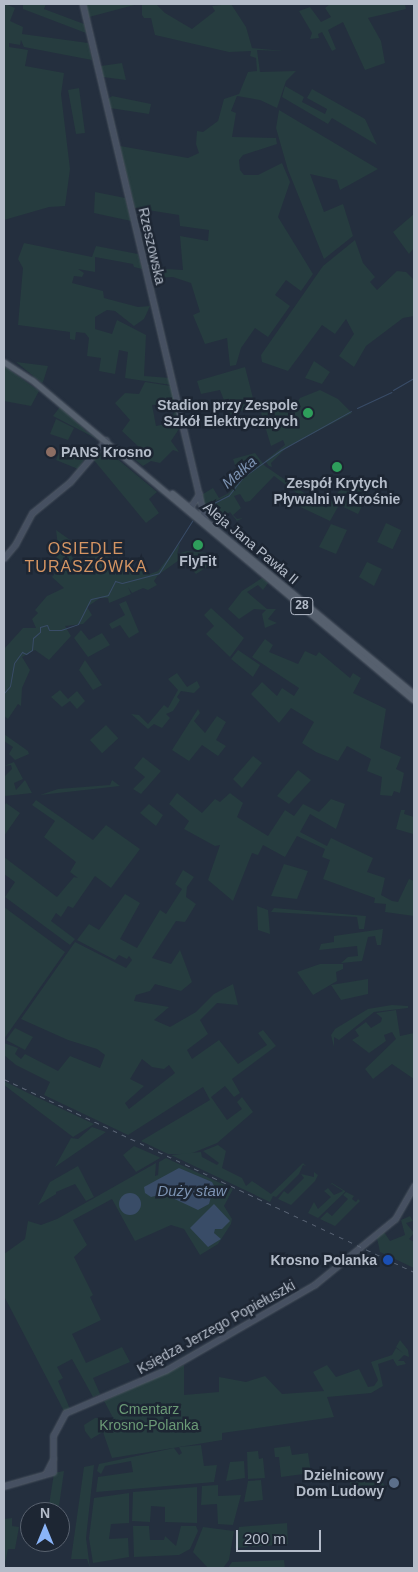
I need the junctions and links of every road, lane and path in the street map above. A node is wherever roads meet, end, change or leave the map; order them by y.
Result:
1 (83, 4) edge
2 (4, 362) edge
3 (105, 441) junction
4 (199, 497) junction
5 (190, 509) junction
6 (205, 519) junction
7 (4, 558) edge
8 (414, 694) edge
9 (414, 700) edge
10 (414, 1186) edge
11 (4, 1486) edge

1 - 4 street, Rzeszowska
2 - 3 main road, 28
3 - 5 main road, 28
3 - 7 street
4 - 5 street
4 - 6 street, Rzeszowska
5 - 6 main road, Aleja Jana Pawła II / 28
5 - 9 main road, Aleja Jana Pawła II / 28
6 - 8 main road, Aleja Jana Pawła II / 28
10 - 11 street, Księdza Jerzego Popiełuszki

